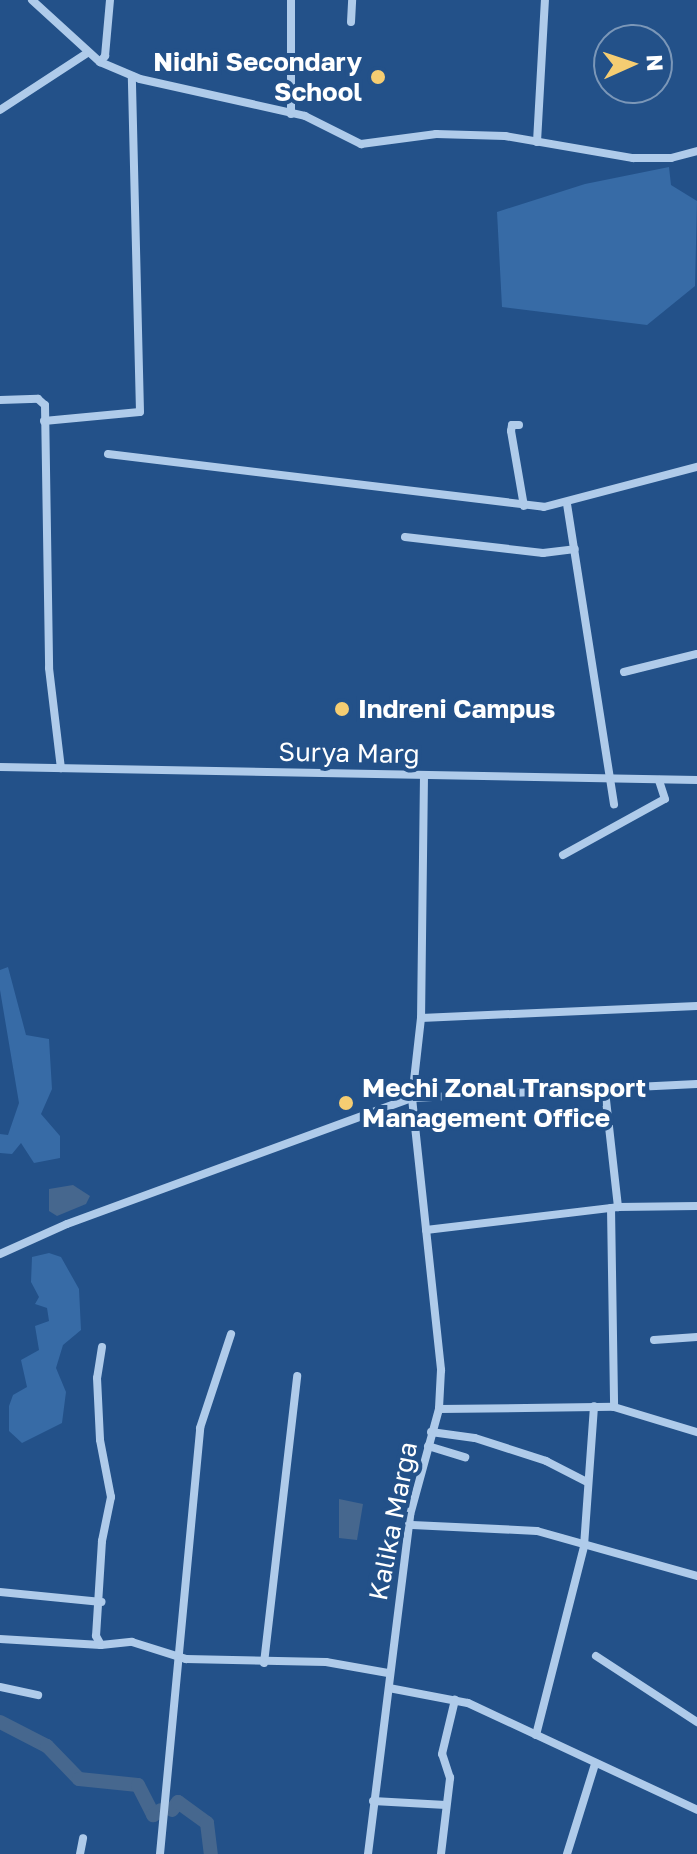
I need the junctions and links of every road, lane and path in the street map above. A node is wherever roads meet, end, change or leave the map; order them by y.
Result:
1 (32, 0) edge
2 (110, 0) edge
3 (291, 0) edge
4 (352, 0) edge
5 (545, 0) edge
6 (351, 22) dead end
7 (87, 53) junction
8 (100, 62) junction
9 (132, 76) junction
10 (0, 110) edge
11 (291, 114) junction
12 (537, 142) junction
13 (697, 151) edge
14 (0, 400) edge
15 (44, 421) junction
16 (519, 425) dead end
17 (108, 454) dead end
18 (697, 467) edge
19 (567, 504) junction
20 (524, 506) junction
21 (405, 537) dead end
22 (575, 549) junction
23 (697, 654) edge
24 (624, 672) dead end
25 (0, 767) edge
26 (61, 768) junction
27 (424, 775) junction
28 (612, 779) junction
29 (659, 780) junction
30 (697, 780) edge
31 (614, 804) dead end
32 (563, 855) dead end
33 (697, 1006) edge
34 (421, 1018) junction
35 (697, 1084) edge
36 (605, 1091) junction
37 (412, 1098) junction
38 (697, 1206) edge
39 (614, 1207) junction
40 (426, 1230) junction
41 (0, 1254) edge
42 (231, 1334) dead end
43 (697, 1337) edge
44 (654, 1340) dead end
45 (102, 1347) dead end
46 (297, 1376) dead end
47 (594, 1406) junction
48 (614, 1407) junction
49 (439, 1409) junction
50 (431, 1432) junction
51 (697, 1432) edge
52 (428, 1446) junction
53 (465, 1457) dead end
54 (587, 1482) junction
55 (412, 1525) junction
56 (584, 1546) junction
57 (697, 1576) edge
58 (0, 1592) edge
59 (102, 1602) junction
60 (0, 1639) edge
61 (101, 1645) junction
62 (180, 1655) junction
63 (596, 1656) dead end
64 (264, 1663) junction
65 (388, 1673) junction
66 (0, 1687) edge
67 (389, 1688) junction
68 (38, 1695) dead end
69 (455, 1700) junction
70 (697, 1722) edge
71 (536, 1735) junction
72 (595, 1764) junction
73 (373, 1801) junction
74 (446, 1805) junction
75 (697, 1810) edge
76 (83, 1838) dead end
77 (80, 1854) edge
78 (160, 1854) edge
79 (368, 1854) edge
80 (441, 1854) edge
81 (567, 1854) edge

1 - 7 street
2 - 8 street
3 - 11 street
4 - 6 street
5 - 12 street
7 - 8 street
7 - 10 street
8 - 9 street
9 - 11 street
9 - 15 street
11 - 12 street
12 - 13 street
14 - 15 street
15 - 26 street
16 - 20 street
17 - 20 street
18 - 19 street
19 - 20 street
19 - 22 street
21 - 22 street
22 - 28 street
23 - 24 street
25 - 26 street, Surya Marg
26 - 27 street, Surya Marg
27 - 28 street, Surya Marg
27 - 34 street
28 - 29 street, Surya Marg
28 - 31 street
29 - 30 street, Surya Marg
29 - 32 street
33 - 34 street
34 - 37 street
35 - 36 street
36 - 37 street
36 - 39 street
37 - 40 street
37 - 41 street
38 - 39 street
39 - 40 street
39 - 48 street
40 - 49 street
42 - 62 street
43 - 44 street
45 - 59 street
46 - 64 street
47 - 48 street, Kalika Marga
47 - 49 street, Kalika Marga
47 - 54 street
48 - 51 street, Kalika Marga
49 - 50 street, Kalika Marga
50 - 52 street, Kalika Marga
50 - 54 street
52 - 53 street
52 - 55 street, Kalika Marga
54 - 56 street
55 - 56 street
55 - 65 street, Kalika Marga
56 - 57 street
56 - 71 street
58 - 59 street
59 - 61 street
60 - 61 street
61 - 62 street
62 - 64 street
62 - 78 street
63 - 70 street
64 - 65 street
65 - 67 street, Kalika Marga
66 - 68 street
67 - 69 street
67 - 73 street, Kalika Marga
69 - 71 street
69 - 74 street
71 - 72 street
72 - 75 street
72 - 81 street
73 - 74 street
73 - 79 street, Kalika Marga
74 - 80 street
76 - 77 street

